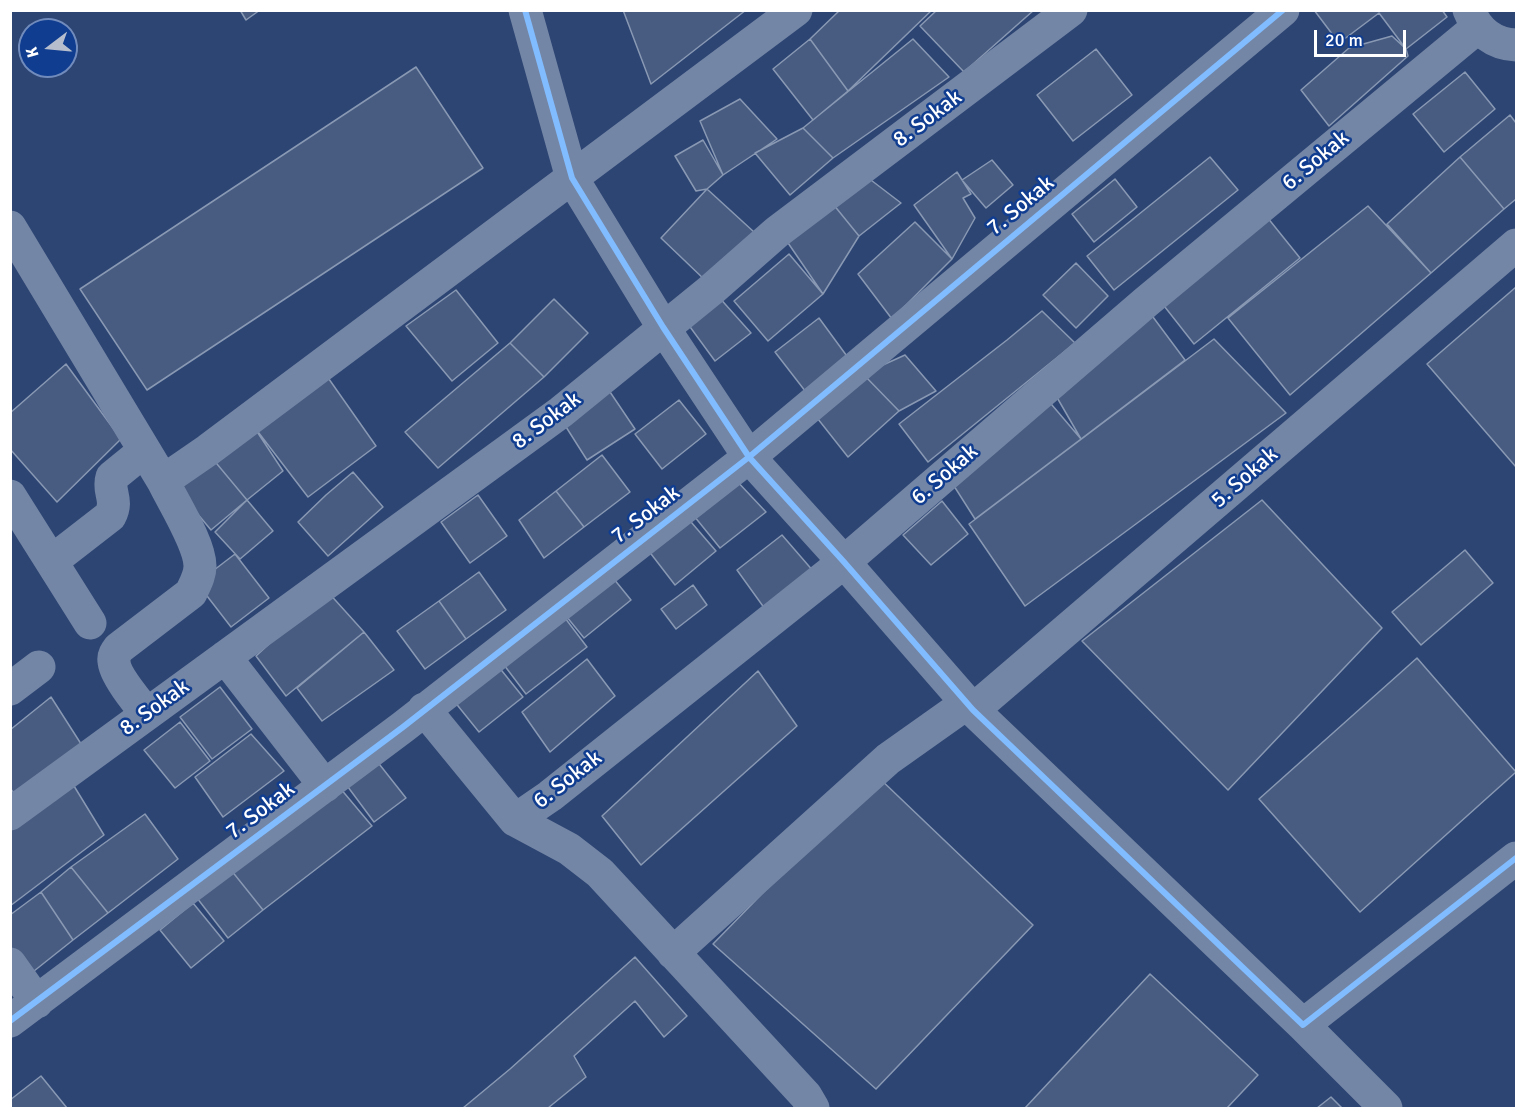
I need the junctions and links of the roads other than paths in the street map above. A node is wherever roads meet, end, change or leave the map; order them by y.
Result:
1 (525, 10) edge
2 (796, 10) edge
3 (1071, 10) edge
4 (1283, 10) edge
5 (1495, 37) edge
6 (572, 178) junction
7 (10, 227) edge
8 (1516, 246) edge
9 (663, 327) junction
10 (144, 451) junction
11 (749, 457) junction
12 (163, 481) junction
13 (10, 496) edge
14 (52, 561) junction
15 (844, 562) junction
16 (90, 623) dead end
17 (225, 657) junction
18 (39, 667) dead end
19 (10, 689) edge
20 (970, 706) junction
21 (424, 709) junction
22 (147, 714) junction
23 (325, 786) junction
24 (10, 814) edge
25 (515, 820) junction
26 (1516, 858) edge
27 (673, 953) junction
28 (10, 964) edge
29 (37, 1002) junction
30 (10, 1021) edge
31 (1303, 1025) junction
32 (813, 1108) edge
33 (1386, 1108) edge

1 - 6 street
2 - 6 street
3 - 9 street, 8. Sokak
4 - 11 street, 7. Sokak
5 - 15 street, 6. Sokak
6 - 9 street
6 - 12 street
7 - 10 street
8 - 20 street, 5. Sokak
9 - 11 street
9 - 17 street, 8. Sokak
10 - 12 street
10 - 14 street
11 - 15 street
11 - 21 street, 7. Sokak
12 - 22 street
13 - 14 street
14 - 16 street
15 - 20 street
15 - 25 street, 6. Sokak
17 - 22 street, 8. Sokak
17 - 23 street
18 - 19 street
20 - 27 street, 5. Sokak
20 - 31 street
21 - 23 street, 7. Sokak
21 - 25 street, 6. Sokak
22 - 24 street, 8. Sokak
23 - 29 street, 7. Sokak
25 - 27 street
26 - 31 street
27 - 32 street
28 - 29 street
29 - 30 street, 7. Sokak
31 - 33 street

